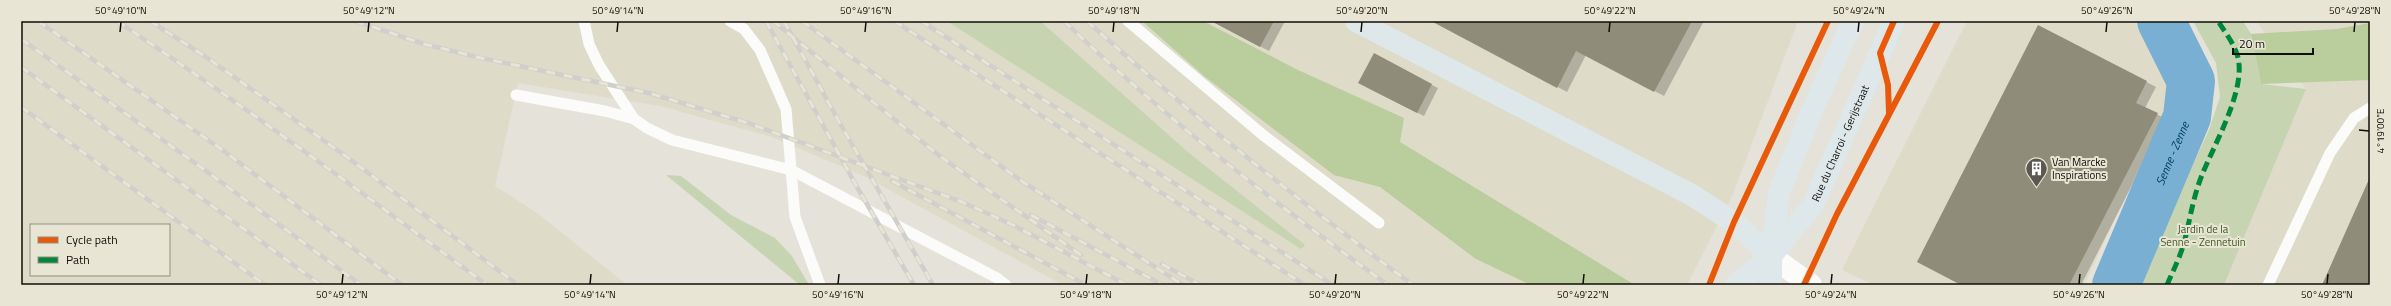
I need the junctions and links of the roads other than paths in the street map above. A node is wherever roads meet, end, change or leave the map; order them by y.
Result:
1 (584, 21) edge
2 (730, 21) edge
3 (1128, 21) edge
4 (1356, 21) edge
5 (1853, 21) edge
6 (1894, 21) edge
7 (516, 95) dead end
8 (2370, 108) edge
9 (634, 119) junction
10 (791, 170) junction
11 (1379, 223) dead end
12 (1771, 256) junction
13 (820, 285) edge
14 (1006, 285) edge
15 (1736, 285) edge
16 (1757, 285) edge
17 (1771, 285) edge
18 (1811, 285) edge
19 (2268, 285) edge

1 - 9 lane
2 - 10 lane
3 - 11 lane
4 - 12 main road
5 - 12 main road, Rue du Charroi - Gerijstraat
6 - 12 main road, Rue du Charroi - Gerijstraat
7 - 9 lane
8 - 19 lane
9 - 10 lane
10 - 13 lane
10 - 14 lane
12 - 15 main road, Rue du Charroi - Gerijstraat
12 - 16 main road, Rue du Charroi - Gerijstraat
12 - 17 main road, Rue du Charroi - Gerijstraat
12 - 18 street

